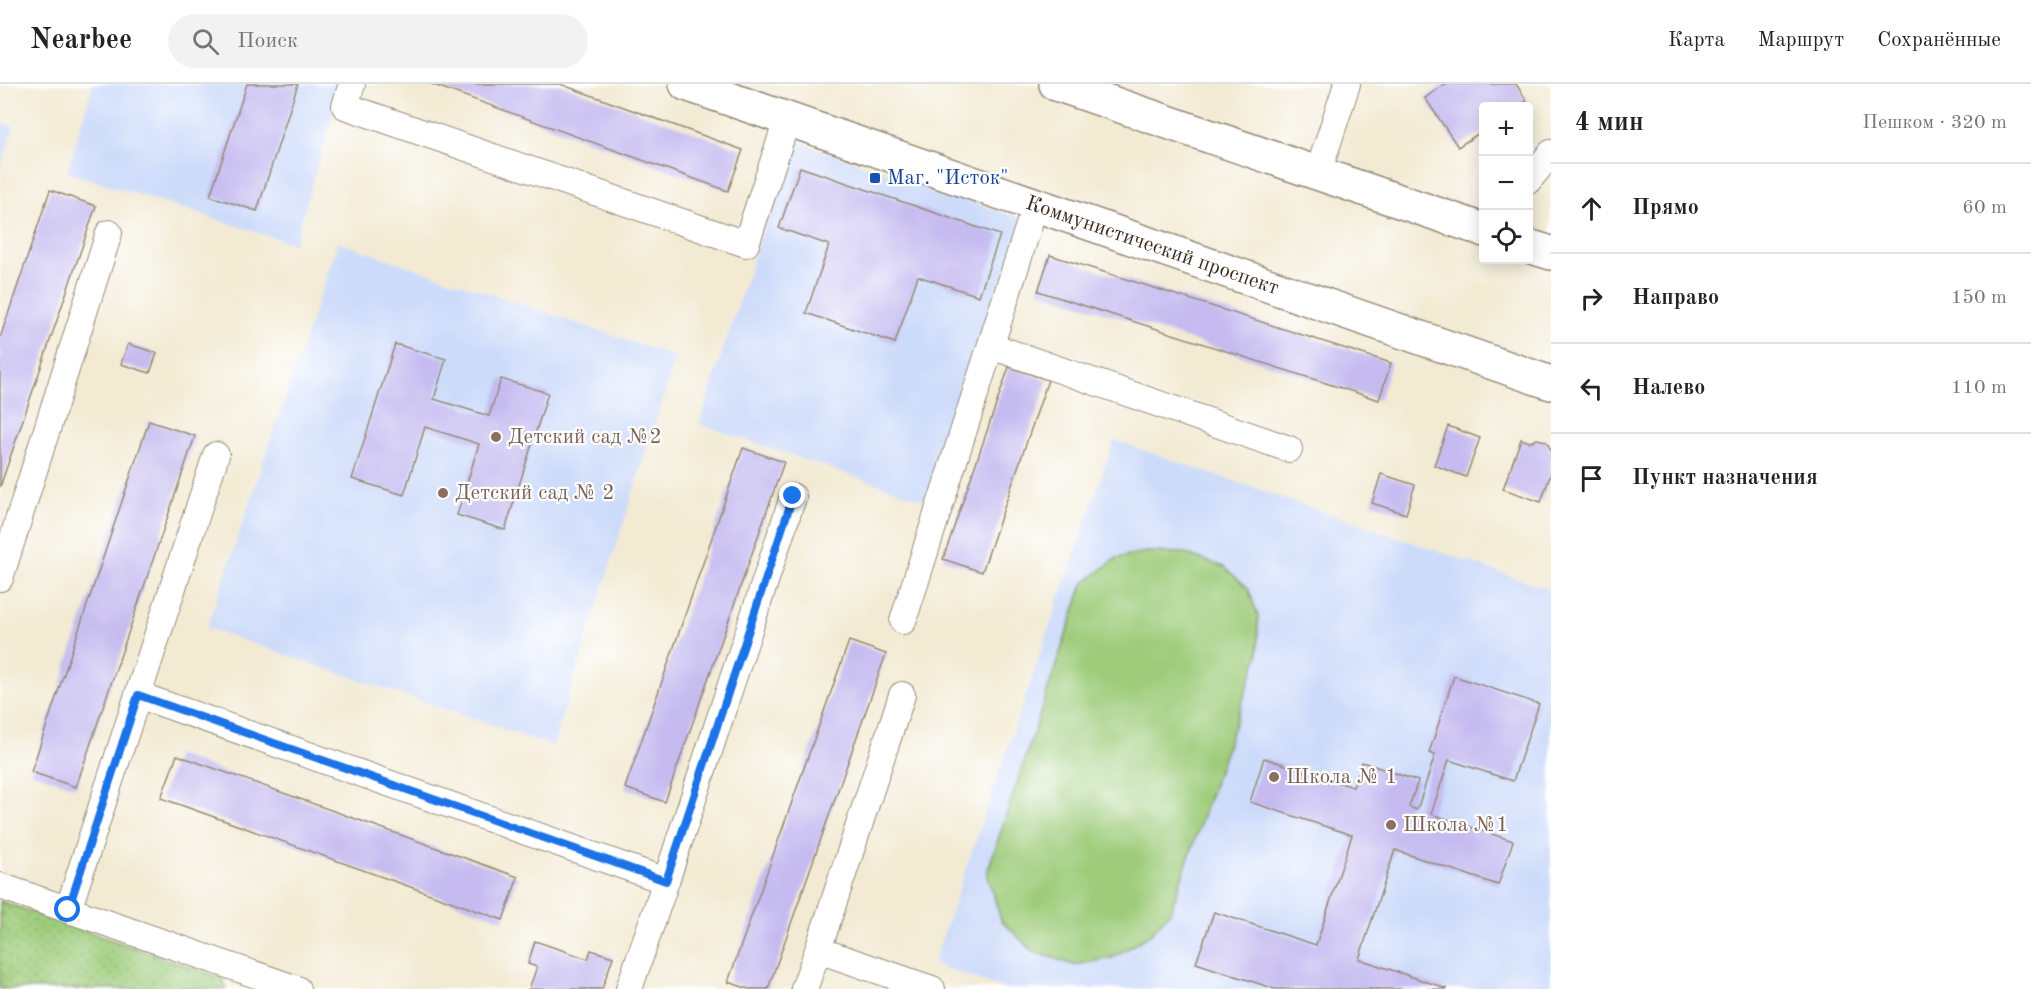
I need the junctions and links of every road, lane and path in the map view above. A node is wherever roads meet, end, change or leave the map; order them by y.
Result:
1 (352, 84) edge
2 (686, 84) edge
3 (1056, 84) edge
4 (1347, 84) edge
5 (787, 120) junction
6 (1551, 153) edge
7 (1318, 174) junction
8 (1533, 175) edge
9 (1029, 225) dead end
10 (1479, 228) edge
11 (109, 233) dead end
12 (1533, 248) edge
13 (1551, 253) edge
14 (991, 346) junction
15 (1551, 384) edge
16 (1289, 449) dead end
17 (216, 455) dead end
18 (793, 496) dead end
19 (0, 578) edge
20 (903, 621) dead end
21 (138, 695) junction
22 (902, 695) dead end
23 (666, 881) junction
24 (0, 886) edge
25 (68, 910) junction
26 (818, 950) junction
27 (253, 981) edge
28 (297, 989) edge
29 (629, 989) edge
30 (804, 989) edge
31 (932, 989) edge

1 - 5 street
2 - 5 main road, Коммунистический проспект
3 - 7 main road
4 - 7 street
5 - 15 main road, Коммунистический проспект
6 - 8 street
7 - 10 main road
9 - 14 street
11 - 19 street
12 - 13 main road
14 - 16 street
14 - 20 street
17 - 21 street
18 - 23 street
21 - 23 street
21 - 25 street
22 - 26 street
23 - 29 street
24 - 25 street
25 - 27 street
26 - 30 street
26 - 31 street
27 - 28 street

